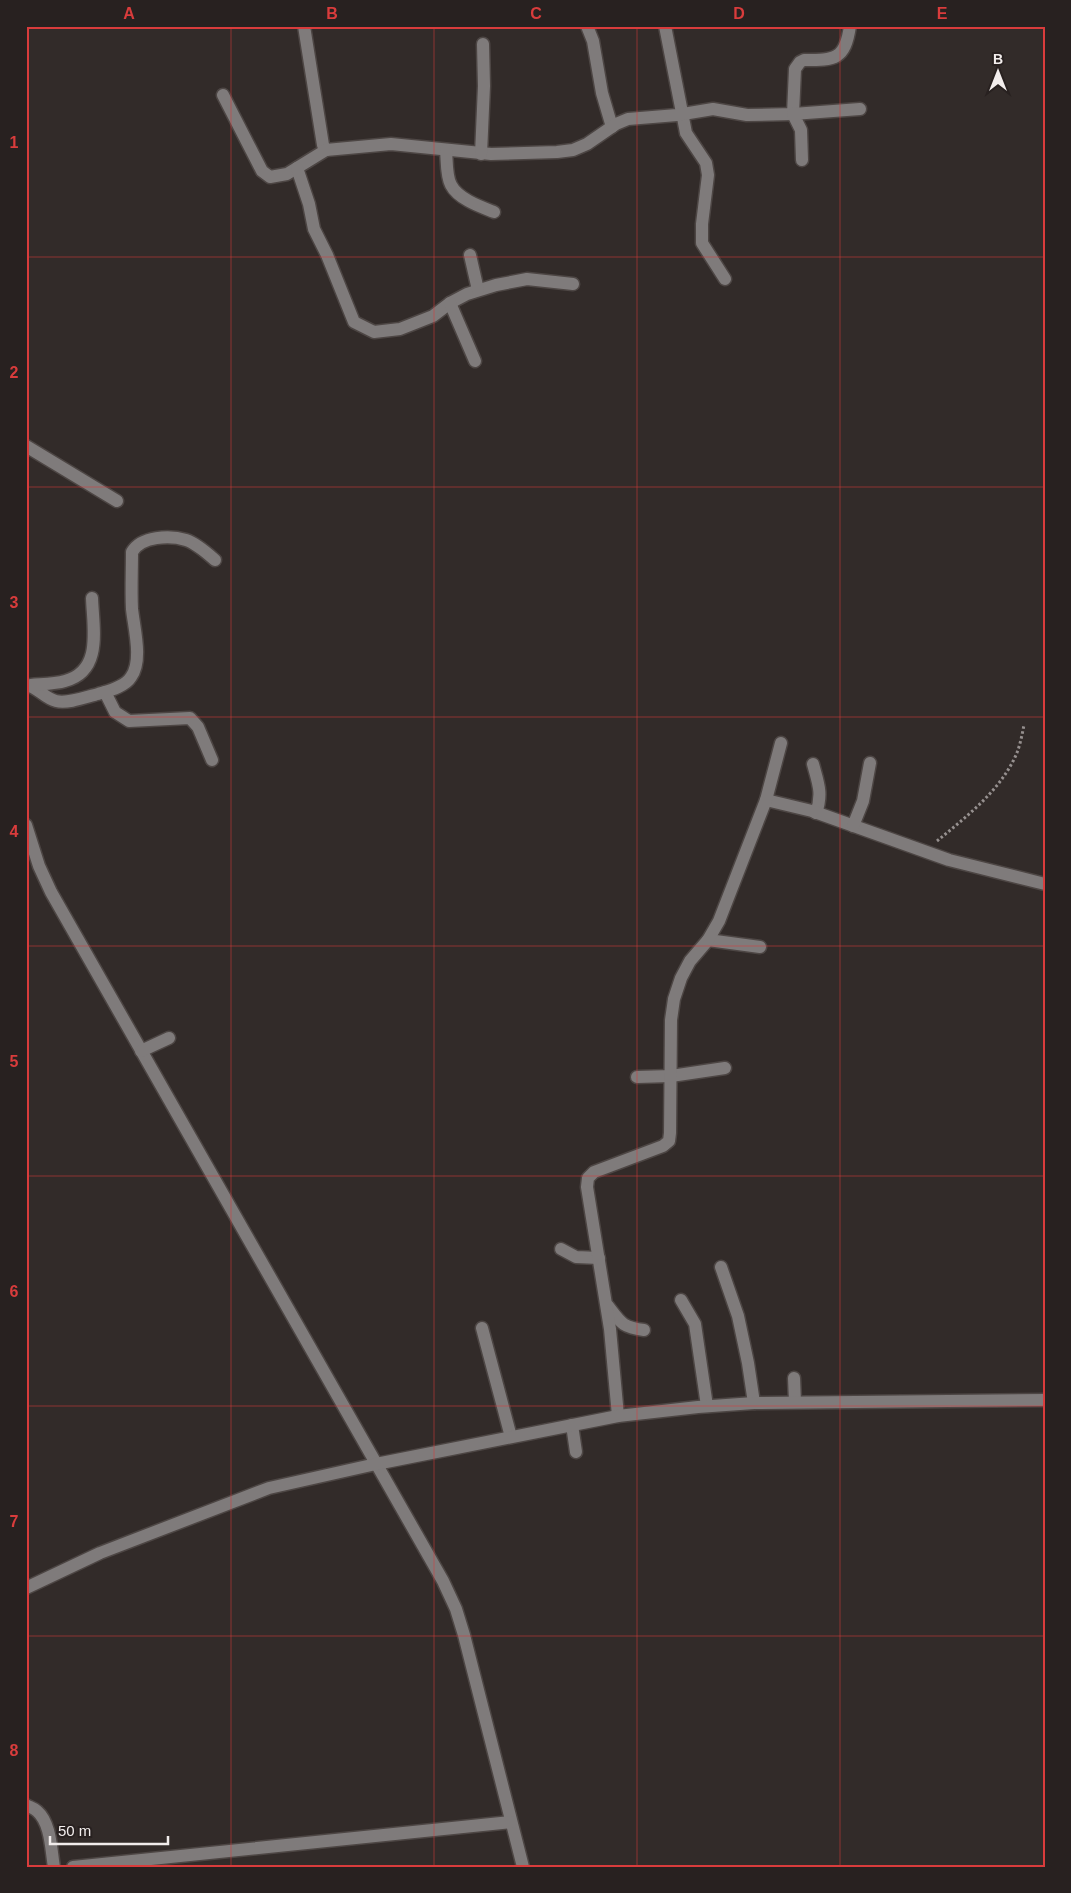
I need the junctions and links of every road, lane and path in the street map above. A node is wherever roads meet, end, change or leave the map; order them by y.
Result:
1 (304, 26) edge
2 (587, 26) edge
3 (665, 26) edge
4 (850, 26) edge
5 (483, 44) dead end
6 (223, 95) dead end
7 (860, 109) dead end
8 (683, 114) junction
9 (793, 114) junction
10 (612, 127) junction
11 (326, 150) junction
12 (446, 150) junction
13 (481, 154) junction
14 (802, 160) dead end
15 (298, 168) junction
16 (494, 212) dead end
17 (470, 255) dead end
18 (725, 279) dead end
19 (573, 284) dead end
20 (478, 290) junction
21 (450, 302) junction
22 (475, 361) dead end
23 (26, 446) edge
24 (117, 501) dead end
25 (215, 560) dead end
26 (92, 598) dead end
27 (28, 685) edge
28 (105, 692) junction
29 (1024, 725) dead end
30 (781, 743) dead end
31 (212, 760) dead end
32 (870, 763) dead end
33 (813, 764) dead end
34 (766, 800) junction
35 (816, 813) junction
36 (26, 825) edge
37 (853, 826) junction
38 (926, 852) junction
39 (1045, 884) edge
40 (708, 940) junction
41 (760, 947) dead end
42 (170, 1038) dead end
43 (141, 1051) junction
44 (725, 1068) dead end
45 (671, 1076) junction
46 (637, 1077) dead end
47 (560, 1249) dead end
48 (599, 1258) junction
49 (721, 1267) dead end
50 (681, 1300) dead end
51 (607, 1304) junction
52 (482, 1328) dead end
53 (644, 1330) dead end
54 (794, 1378) dead end
55 (1045, 1400) edge
56 (795, 1402) junction
57 (754, 1403) junction
58 (706, 1406) junction
59 (618, 1416) junction
60 (572, 1425) junction
61 (511, 1437) junction
62 (576, 1452) dead end
63 (376, 1464) junction
64 (26, 1588) edge
65 (26, 1805) edge
66 (511, 1822) junction
67 (54, 1867) edge
68 (73, 1867) edge
69 (523, 1867) edge

1 - 11 street
2 - 10 street
3 - 8 street
4 - 9 street
5 - 13 street
6 - 15 street
7 - 9 street
8 - 9 street
8 - 10 street
8 - 18 street
9 - 14 street
10 - 13 street
11 - 12 street
11 - 15 street
12 - 13 street
12 - 16 street
15 - 21 street
17 - 20 street
19 - 20 street
20 - 21 street
21 - 22 street
23 - 24 street
25 - 28 street
26 - 27 street
27 - 28 street
28 - 31 street
29 - 38 path
30 - 34 street
32 - 37 street
33 - 35 street
34 - 35 street
34 - 40 street
35 - 37 street
36 - 43 street
37 - 38 street
38 - 39 street
40 - 41 street
40 - 45 street
42 - 43 street
43 - 63 street
44 - 45 street
45 - 46 street
45 - 48 street
47 - 48 street
48 - 51 street
49 - 57 street
50 - 58 street
51 - 53 street
51 - 59 street
52 - 61 street
54 - 56 street
55 - 56 street
56 - 57 street
57 - 58 street
58 - 59 street
59 - 60 street
60 - 61 street
60 - 62 street
61 - 63 street
63 - 64 street
63 - 66 street
65 - 67 street
66 - 68 street
66 - 69 street

